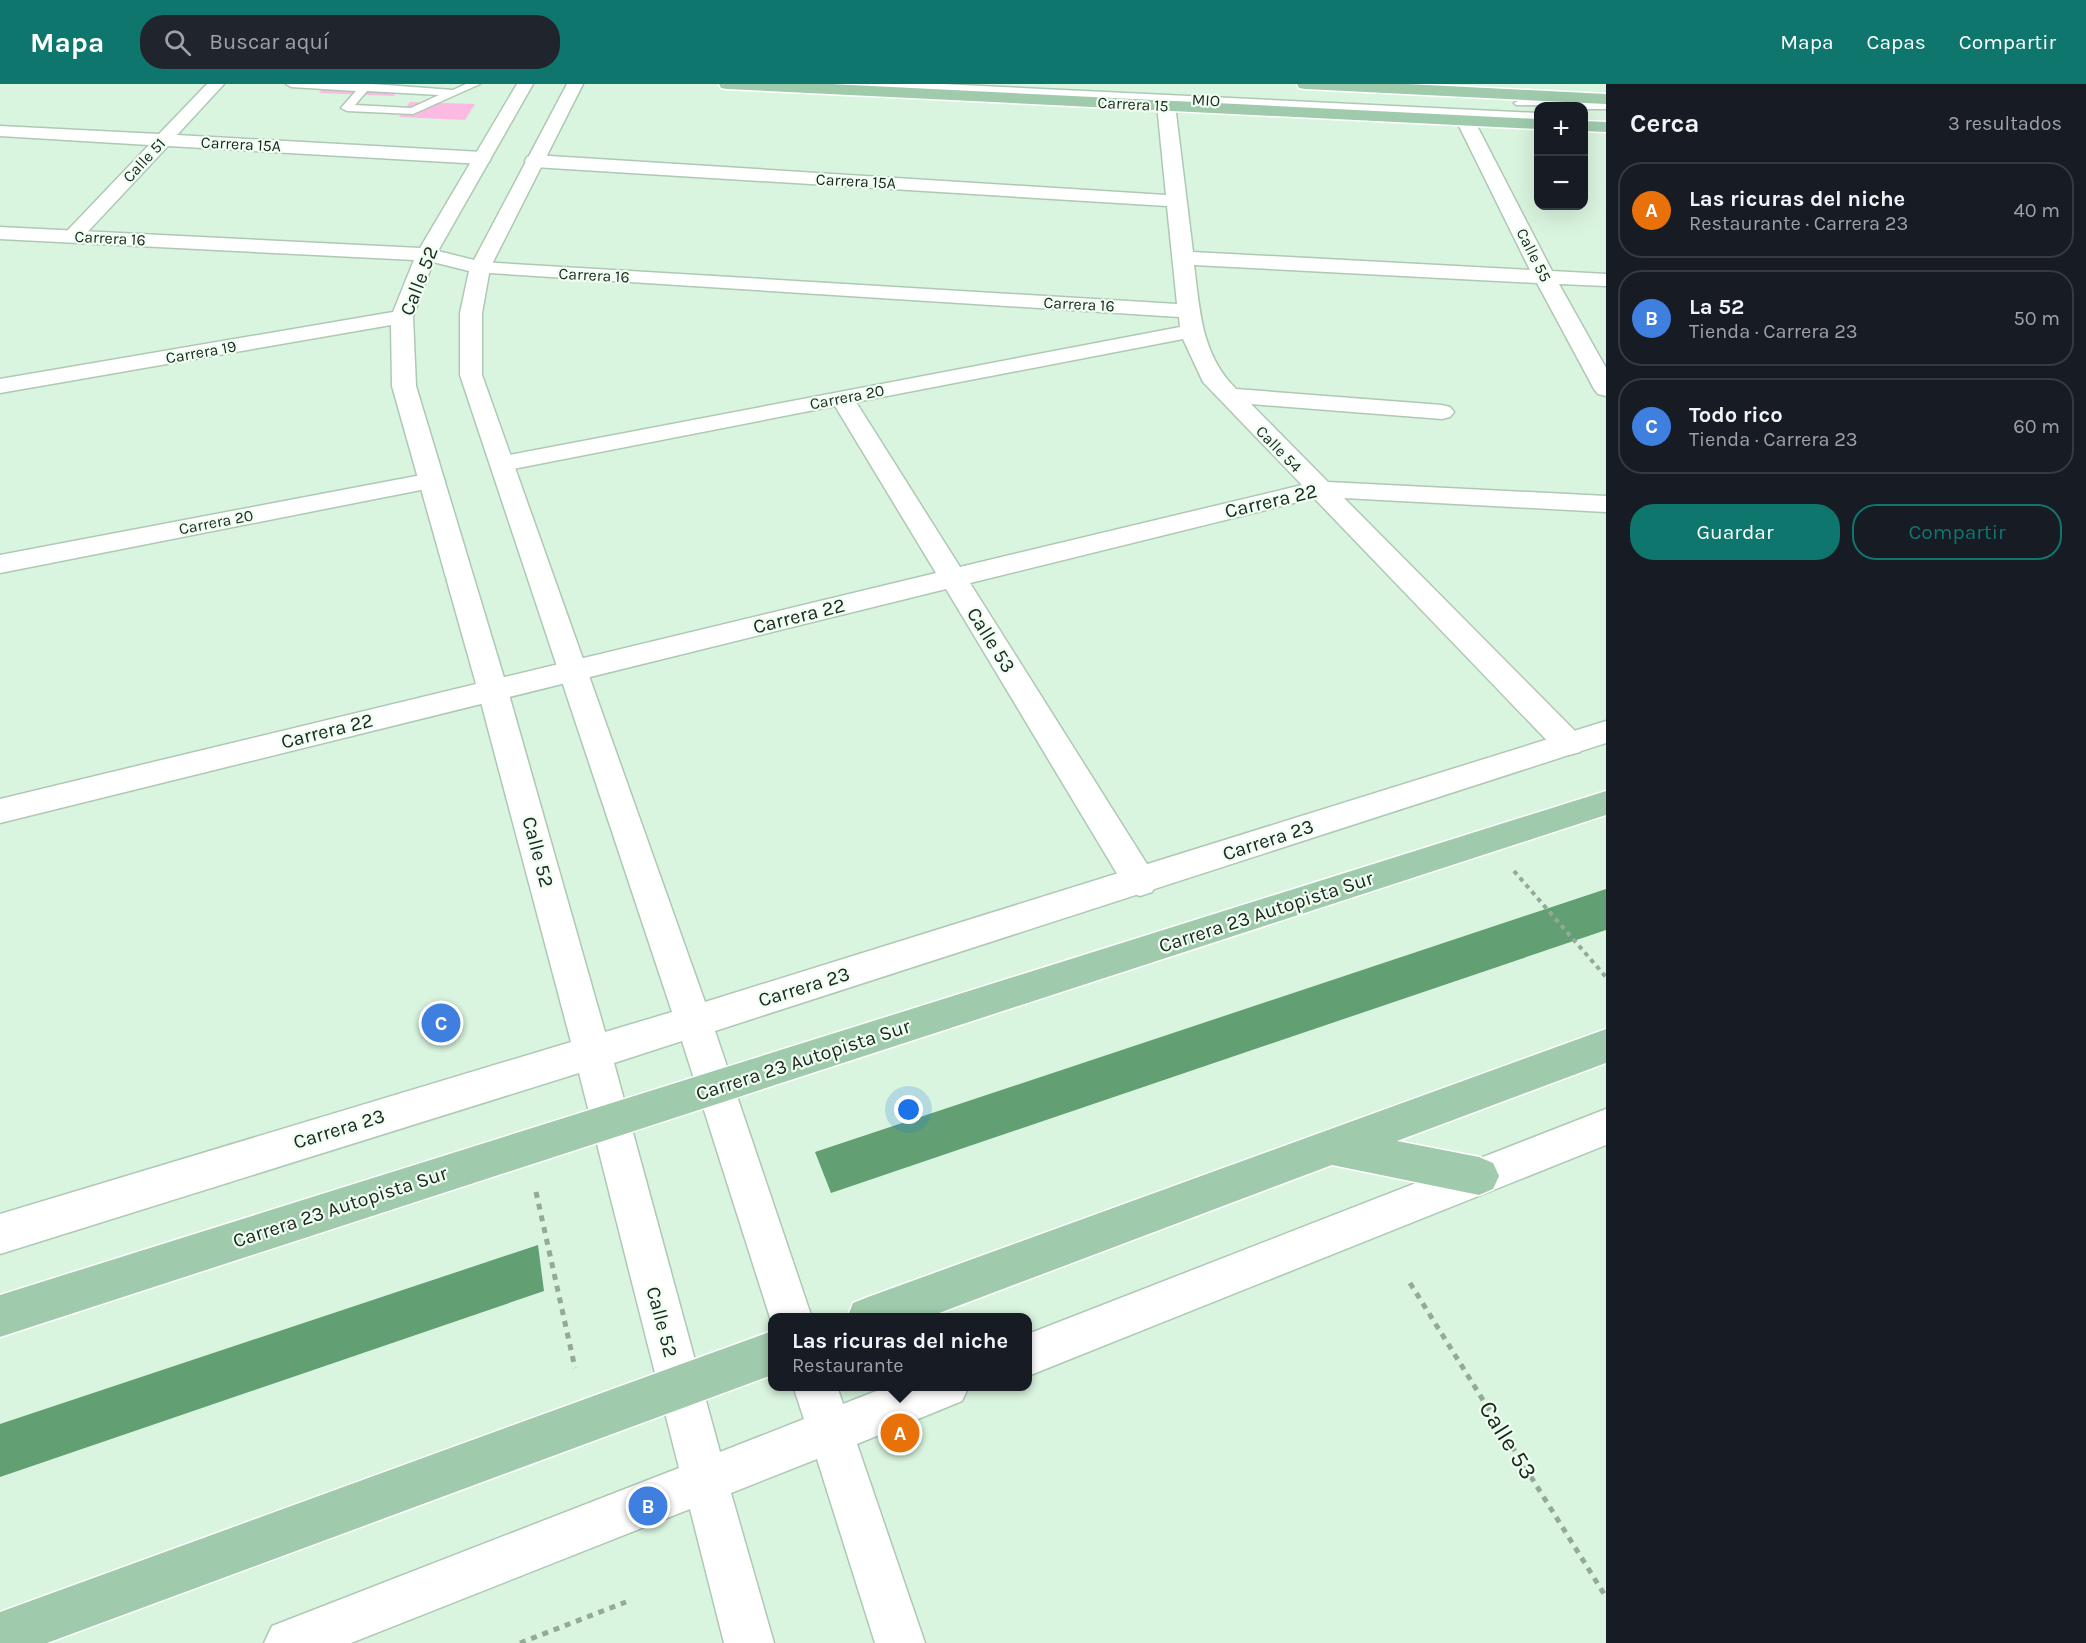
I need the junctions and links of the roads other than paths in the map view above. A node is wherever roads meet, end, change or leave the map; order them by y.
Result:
1 (216, 84) edge
2 (291, 84) edge
3 (475, 84) edge
4 (525, 84) edge
5 (575, 84) edge
6 (727, 84) edge
7 (873, 84) edge
8 (1113, 84) edge
9 (1305, 84) edge
10 (365, 86) edge
11 (1447, 87) edge
12 (455, 93) junction
13 (1606, 99) edge
14 (1166, 105) junction
15 (1606, 106) edge
16 (1534, 116) edge
17 (1588, 118) edge
18 (1606, 119) edge
19 (1465, 120) junction
20 (1534, 124) edge
21 (1588, 126) edge
22 (1606, 127) edge
23 (0, 131) edge
24 (547, 138) junction
25 (162, 140) junction
26 (504, 142) junction
27 (534, 161) junction
28 (1177, 201) junction
29 (0, 233) edge
30 (72, 237) junction
31 (426, 254) junction
32 (1182, 258) junction
33 (480, 268) junction
34 (1545, 278) junction
35 (1606, 280) edge
36 (402, 317) junction
37 (1190, 321) junction
38 (0, 386) edge
39 (1606, 389) edge
40 (1227, 395) junction
41 (842, 398) junction
42 (1442, 412) dead end
43 (503, 463) junction
44 (432, 480) junction
45 (1318, 489) junction
46 (1606, 504) edge
47 (0, 564) edge
48 (953, 578) junction
49 (573, 671) junction
50 (493, 691) junction
51 (1606, 732) edge
52 (1569, 744) junction
53 (1606, 803) edge
54 (0, 811) edge
55 (1140, 882) junction
56 (692, 1022) junction
57 (1606, 1046) edge
58 (591, 1052) junction
59 (715, 1088) junction
60 (610, 1121) junction
61 (1606, 1127) edge
62 (1332, 1147) junction
63 (1479, 1176) junction
64 (0, 1234) edge
65 (790, 1313) edge
66 (879, 1313) edge
67 (0, 1316) edge
68 (1032, 1352) edge
69 (768, 1355) edge
70 (680, 1389) junction
71 (817, 1391) edge
72 (934, 1391) edge
73 (830, 1432) junction
74 (705, 1482) junction
75 (0, 1636) edge
76 (289, 1643) edge
77 (749, 1643) edge
78 (900, 1643) edge

1 - 25 street, Calle 51
2 - 10 lane
3 - 12 lane
4 - 26 street, Calle 52
5 - 24 street
6 - 14 main road, Carrera 15
7 - 16 lane, MIO
8 - 15 lane, MIO
9 - 11 main road
10 - 12 lane
10 - 12 lane
11 - 13 main road
14 - 19 main road, Carrera 15
14 - 28 street, Calle 54
17 - 18 lane
19 - 20 main road, Carrera 15
19 - 34 street, Calle 55
21 - 22 main road
23 - 25 street, Carrera 15A
24 - 26 street, Carrera 15A
24 - 27 street
25 - 26 street, Carrera 15A
25 - 30 street, Calle 51
26 - 31 street, Calle 52
27 - 28 street, Carrera 15A
27 - 33 street
28 - 32 street, Calle 54
29 - 30 street, Carrera 16
30 - 31 street, Carrera 16
31 - 33 street, Carrera 16
31 - 36 street, Calle 52
32 - 34 street
32 - 37 street, Calle 54
33 - 37 street, Carrera 16
33 - 43 street
34 - 35 street
34 - 39 street, Calle 55
36 - 38 street, Carrera 19
36 - 44 street, Calle 52
37 - 40 street, Calle 54
37 - 41 street, Carrera 20
40 - 42 street
40 - 45 street, Calle 54
41 - 43 street, Carrera 20
41 - 48 street, Calle 53
43 - 49 street
44 - 47 street, Carrera 20
44 - 50 street, Calle 52
45 - 46 street, Carrera 22
45 - 48 street, Carrera 22
45 - 52 street, Calle 54
48 - 49 street, Carrera 22
48 - 55 street, Calle 53
49 - 50 street, Carrera 22
49 - 56 street
50 - 54 street, Carrera 22
50 - 58 street, Calle 52
51 - 52 street, Carrera 23
52 - 55 street, Carrera 23
53 - 59 main road, Carrera 23 Autopista Sur
55 - 56 street, Carrera 23
56 - 58 street, Carrera 23
56 - 59 street
57 - 62 main road
58 - 60 street, Calle 52
58 - 64 street, Carrera 23
59 - 60 main road, Carrera 23 Autopista Sur
59 - 65 street
60 - 67 main road, Carrera 23 Autopista Sur
60 - 70 street, Calle 52
61 - 63 street
62 - 63 main road
62 - 66 main road
63 - 68 street
69 - 70 main road
70 - 74 street, Calle 52
70 - 75 main road
71 - 73 street
72 - 73 street
73 - 74 street
73 - 78 street
74 - 76 street
74 - 77 street, Calle 52

